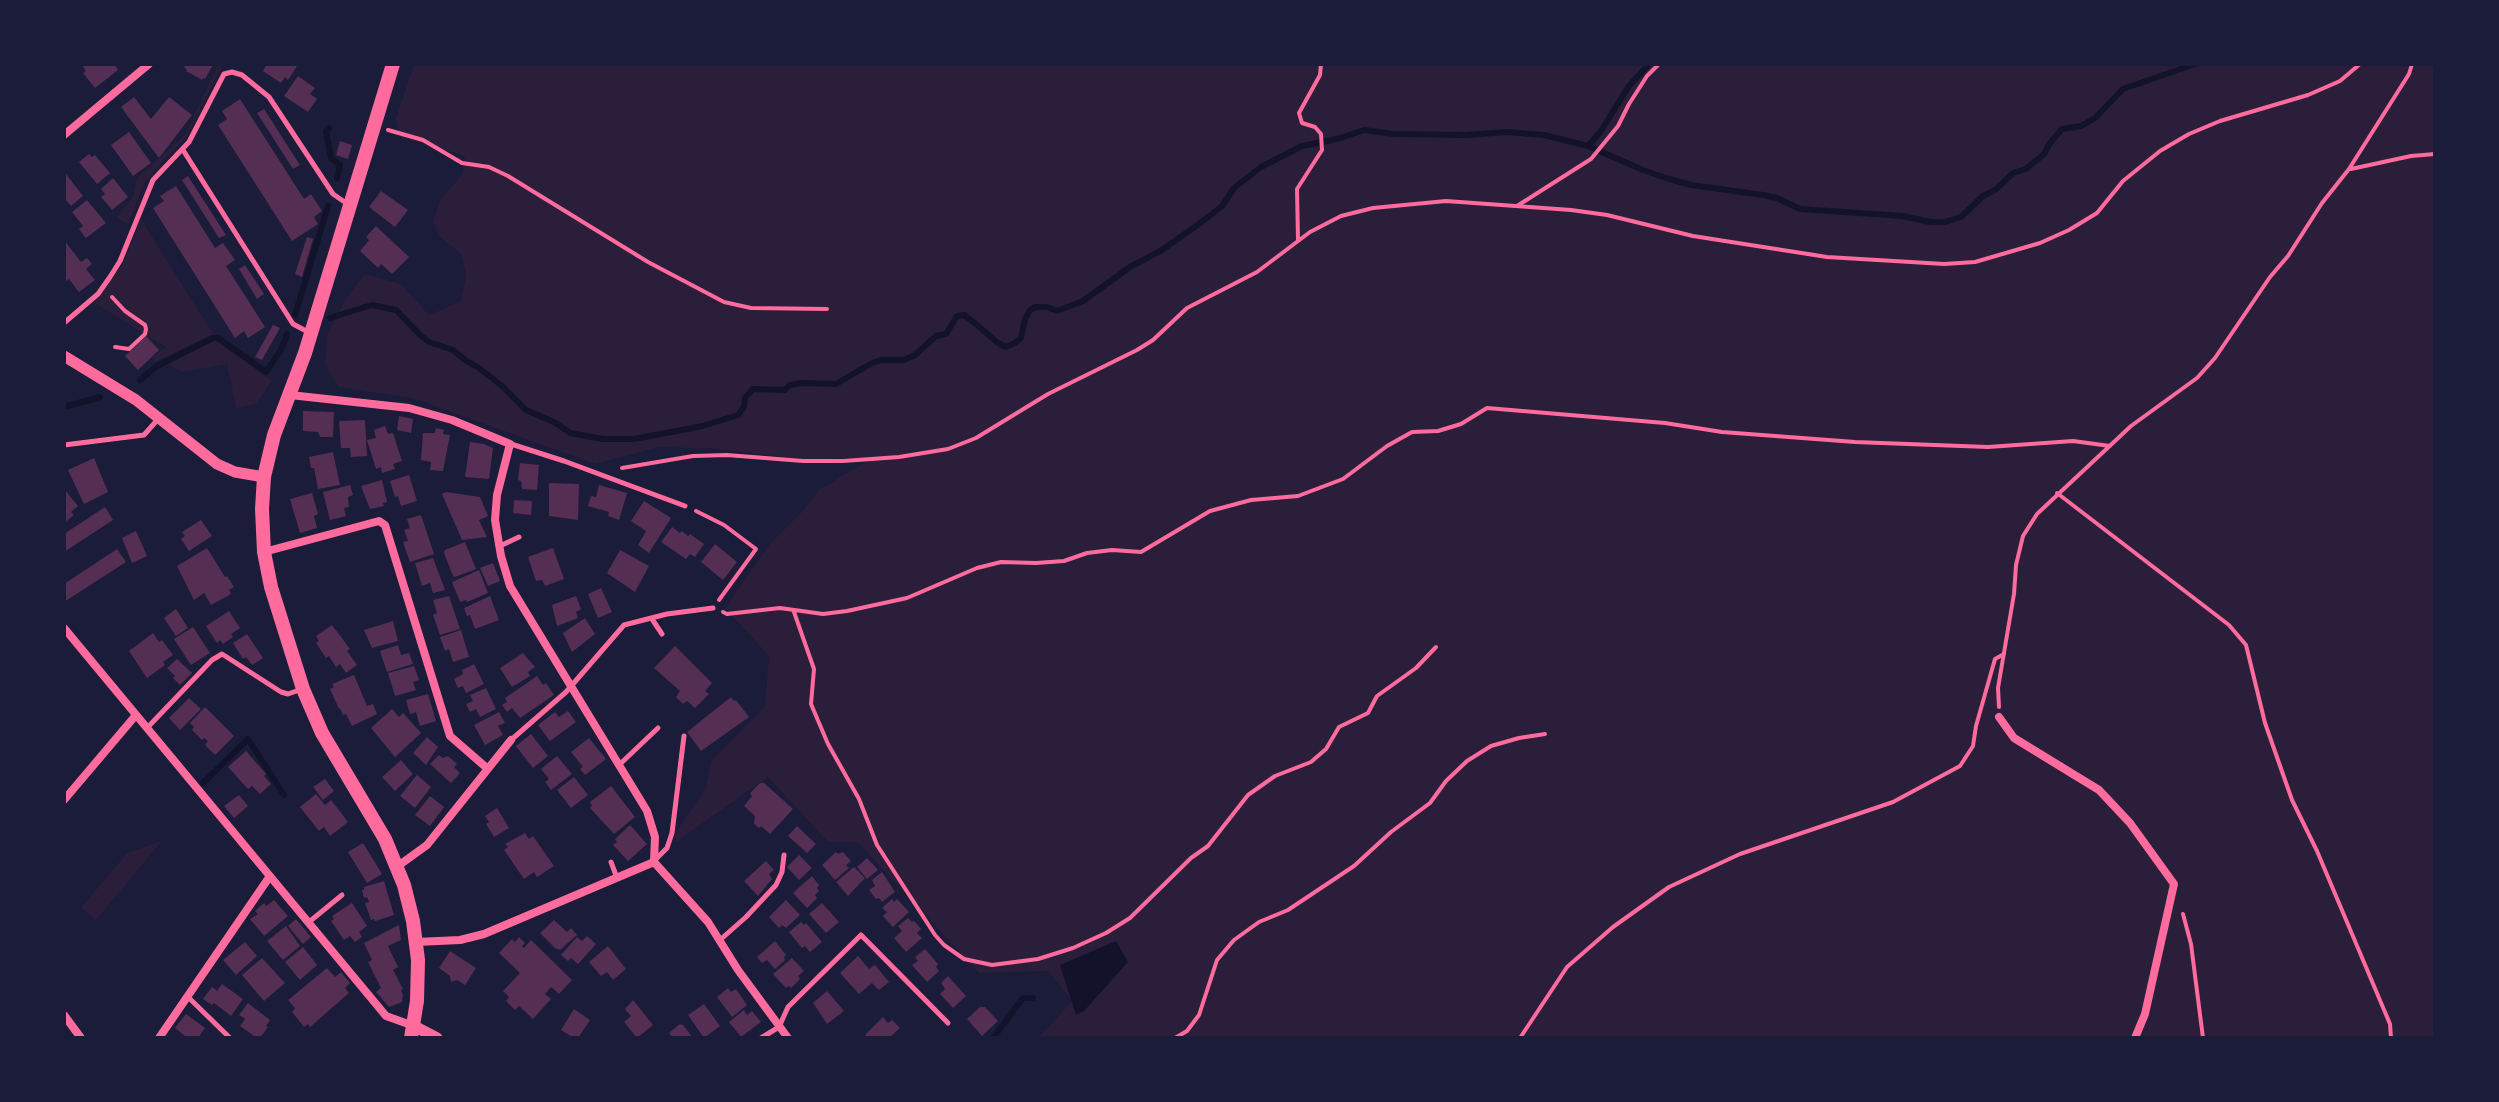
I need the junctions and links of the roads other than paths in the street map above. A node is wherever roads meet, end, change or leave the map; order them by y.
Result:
1 (149, 64) edge
2 (393, 64) edge
3 (64, 135) edge
4 (182, 149) junction
5 (350, 206) junction
6 (64, 323) edge
7 (311, 333) junction
8 (64, 356) edge
9 (290, 395) junction
10 (160, 417) junction
11 (510, 444) junction
12 (64, 445) edge
13 (264, 477) junction
14 (685, 506) road end
15 (519, 537) dead end
16 (500, 546) junction
17 (264, 552) junction
18 (713, 608) road end
19 (652, 619) junction
20 (64, 628) edge
21 (662, 634) dead end
22 (570, 687) junction
23 (303, 689) junction
24 (136, 715) junction
25 (1999, 717) road end
26 (147, 728) junction
27 (658, 728) dead end
28 (684, 736) dead end
29 (511, 740) joint
30 (619, 765) junction
31 (488, 769) junction
32 (64, 800) edge
33 (784, 855) dead end
34 (611, 862) dead end
35 (654, 862) junction
36 (398, 866) junction
37 (270, 876) junction
38 (617, 878) junction
39 (342, 895) dead end
40 (309, 923) junction
41 (720, 940) junction
42 (416, 942) junction
43 (187, 997) junction
44 (64, 1015) edge
45 (948, 1023) dead end
46 (779, 1027) junction
47 (412, 1032) edge
48 (81, 1038) edge
49 (159, 1038) edge
50 (230, 1038) edge
51 (437, 1038) edge
52 (761, 1038) edge
53 (788, 1038) edge
54 (2135, 1038) edge

1 - 3 street
2 - 5 main road
4 - 5 lane
4 - 6 lane
4 - 7 lane
5 - 7 main road
7 - 9 main road
8 - 10 street
9 - 11 street
9 - 13 main road
10 - 12 lane
10 - 13 street
11 - 14 lane
11 - 16 street
13 - 17 main road
15 - 16 lane
16 - 22 street
17 - 23 main road
17 - 31 street
18 - 19 lane
19 - 21 lane
19 - 22 lane
20 - 24 street
22 - 29 lane
22 - 30 street
23 - 26 lane
23 - 36 main road
24 - 26 street
24 - 32 street
25 - 54 street
26 - 37 street
27 - 30 lane
28 - 35 lane
29 - 31 street
30 - 35 street
31 - 36 street
33 - 41 lane
34 - 38 lane
35 - 38 street
35 - 41 street
36 - 42 main road
37 - 40 street
37 - 43 street
38 - 42 street
39 - 40 lane
40 - 47 street
41 - 46 street
42 - 47 main road
43 - 49 street
43 - 50 lane
44 - 48 street
45 - 46 lane
46 - 52 lane
46 - 53 street
47 - 51 street

